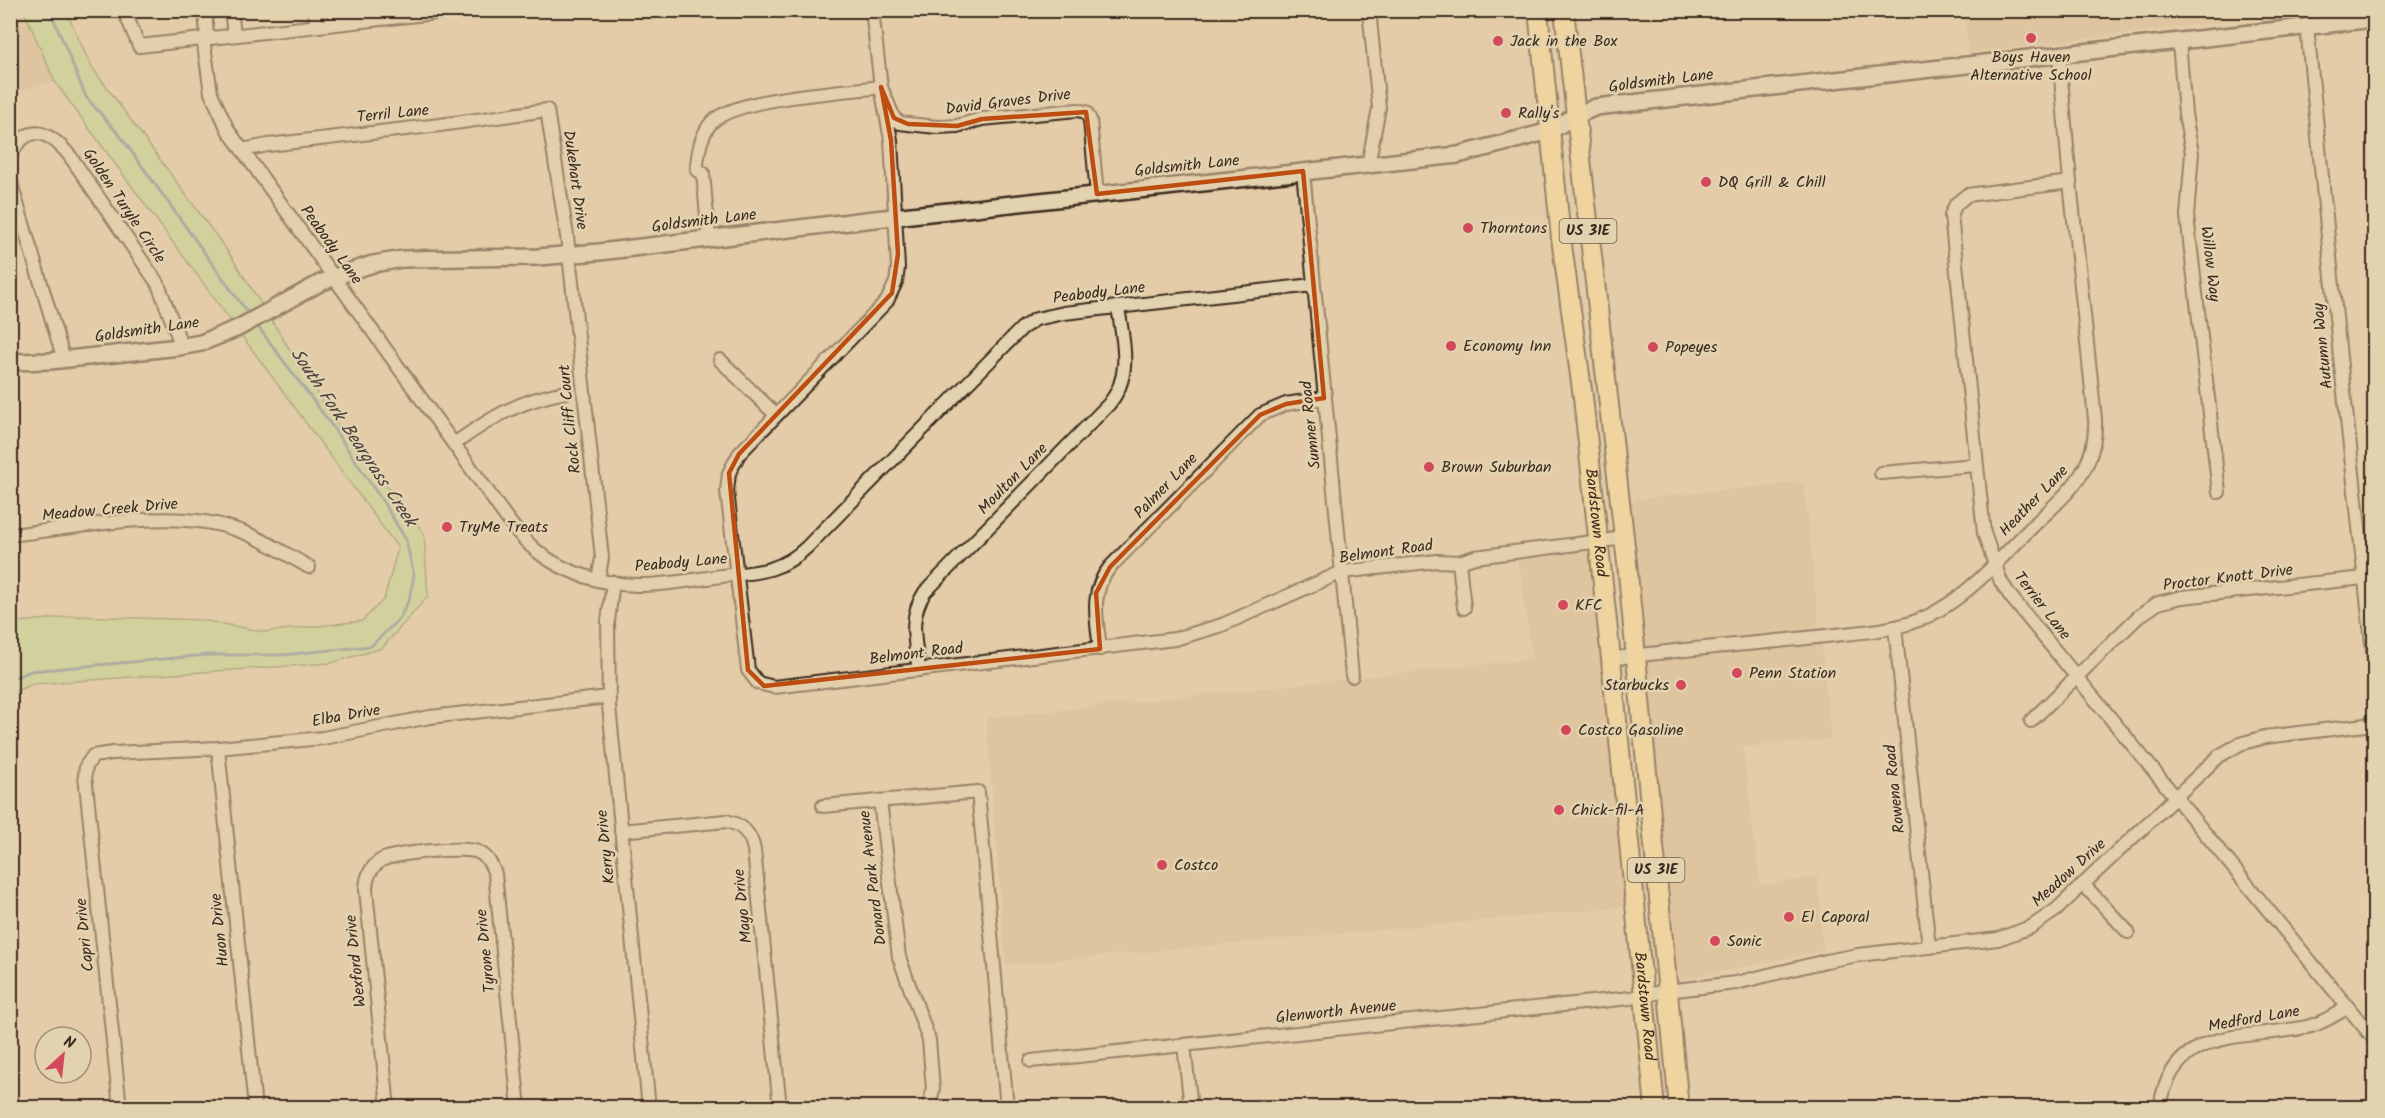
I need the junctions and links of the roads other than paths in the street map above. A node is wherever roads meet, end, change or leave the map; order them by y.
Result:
1 (124, 10) edge
2 (205, 10) edge
3 (231, 10) edge
4 (315, 10) edge
5 (462, 10) edge
6 (872, 10) edge
7 (1369, 10) edge
8 (1538, 10) edge
9 (1564, 10) edge
10 (448, 11) edge
11 (335, 17) edge
12 (2374, 19) edge
13 (316, 25) junction
14 (2307, 27) junction
15 (234, 34) junction
16 (205, 38) junction
17 (2179, 41) junction
18 (2059, 54) junction
19 (881, 87) junction
20 (547, 110) joint
21 (1575, 116) junction
22 (1550, 131) junction
23 (243, 150) junction
24 (10, 156) edge
25 (1368, 165) junction
26 (1303, 171) junction
27 (10, 180) edge
28 (2070, 182) junction
29 (1097, 194) junction
30 (894, 217) junction
31 (708, 238) junction
32 (568, 255) junction
33 (334, 278) junction
34 (1313, 285) junction
35 (1119, 307) junction
36 (182, 347) junction
37 (64, 360) junction
38 (720, 360) dead end
39 (10, 362) edge
40 (1579, 374) junction
41 (1605, 376) junction
42 (566, 392) dead end
43 (1324, 398) junction
44 (776, 415) junction
45 (454, 444) junction
46 (1976, 465) junction
47 (1881, 473) dead end
48 (2219, 492) dead end
49 (10, 535) edge
50 (1624, 538) junction
51 (1598, 542) junction
52 (1459, 562) junction
53 (1994, 564) junction
54 (309, 567) dead end
55 (1342, 573) junction
56 (736, 575) junction
57 (2370, 578) edge
58 (598, 580) junction
59 (613, 582) junction
60 (1464, 608) dead end
61 (1895, 627) junction
62 (1100, 649) junction
63 (1635, 655) junction
64 (1611, 659) junction
65 (2374, 661) edge
66 (919, 670) junction
67 (1352, 676) dead end
68 (2077, 676) junction
69 (608, 697) junction
70 (2031, 721) dead end
71 (2374, 724) edge
72 (218, 748) junction
73 (89, 759) joint
74 (2175, 796) junction
75 (880, 801) junction
76 (823, 806) dead end
77 (621, 831) junction
78 (424, 853) joint
79 (2083, 885) junction
80 (2128, 932) dead end
81 (1929, 947) junction
82 (1667, 991) junction
83 (1644, 995) junction
84 (2348, 1007) junction
85 (2374, 1039) edge
86 (1184, 1045) junction
87 (1031, 1061) dead end
88 (120, 1107) edge
89 (255, 1107) edge
90 (388, 1107) edge
91 (519, 1107) edge
92 (649, 1107) edge
93 (780, 1107) edge
94 (929, 1107) edge
95 (1006, 1107) edge
96 (1191, 1107) edge
97 (1655, 1107) edge
98 (1679, 1107) edge
99 (2160, 1107) edge

1 - 16 street
2 - 16 street, Peabody Lane
3 - 15 street
4 - 13 street
5 - 10 street
6 - 19 street
7 - 25 street
8 - 22 main road, Bardstown Road / US 31E
9 - 21 main road, Bardstown Road / US 31E
10 - 11 street
11 - 13 street
12 - 14 street, Goldsmith Lane
13 - 15 street
14 - 17 street, Goldsmith Lane
14 - 57 street, Autumn Way
15 - 16 street
16 - 23 street, Peabody Lane
17 - 18 street, Goldsmith Lane
17 - 48 street, Willow Way
18 - 21 street, Goldsmith Lane
18 - 28 street, Heather Lane
19 - 29 street, David Graves Drive
19 - 30 street, Belmont Road
19 - 31 street
20 - 23 street, Terril Lane
20 - 32 street, Dukehart Drive
21 - 22 street, Goldsmith Lane
21 - 41 main road, Bardstown Road / US 31E
22 - 25 street, Goldsmith Lane
22 - 40 main road, Bardstown Road / US 31E
23 - 33 street, Peabody Lane
24 - 36 street, Golden Turyle Circle
25 - 26 street, Goldsmith Lane
26 - 29 street, Goldsmith Lane
26 - 34 street, Sumner Road
27 - 37 street
28 - 46 street, Terrier Lane
28 - 53 street, Heather Lane
29 - 30 street, Goldsmith Lane
30 - 31 street, Goldsmith Lane
30 - 44 street, Belmont Road
31 - 32 street, Goldsmith Lane
32 - 33 street, Goldsmith Lane
32 - 58 street, Rock Cliff Court
33 - 36 street, Goldsmith Lane
33 - 45 street, Peabody Lane
34 - 35 street, Peabody Lane
34 - 43 street, Sumner Road
35 - 56 street, Peabody Lane
35 - 66 street, Moulton Lane
36 - 37 street, Goldsmith Lane
37 - 39 street, Goldsmith Lane
38 - 44 street
40 - 41 main road
40 - 51 main road, Bardstown Road / US 31E
41 - 50 main road, Bardstown Road / US 31E
42 - 45 street
43 - 55 street, Sumner Road
43 - 62 street, Palmer Lane
44 - 56 street, Belmont Road
45 - 58 street, Peabody Lane
46 - 47 street
46 - 53 street, Terrier Lane
49 - 54 street, Meadow Creek Drive
50 - 51 street, Belmont Road
50 - 63 main road, Bardstown Road / US 31E
51 - 52 street, Belmont Road
51 - 64 main road, Bardstown Road / US 31E
52 - 55 street, Belmont Road
52 - 60 street
53 - 61 street, Heather Lane
53 - 68 street, Terrier Lane
55 - 62 street, Belmont Road
55 - 67 street, Sumner Road
56 - 59 street, Peabody Lane
56 - 66 street, Belmont Road
57 - 65 street, Autumn Way
57 - 68 street, Proctor Knott Drive
58 - 59 street, Peabody Lane
59 - 69 street, Kerry Drive
61 - 63 street, Heather Lane
61 - 81 street, Rowena Road
62 - 66 street, Belmont Road
63 - 64 street, Heather Lane
63 - 82 main road, Bardstown Road / US 31E
64 - 83 main road, Bardstown Road / US 31E
68 - 70 street, Proctor Knott Drive
68 - 74 street, Terrier Lane
69 - 72 street, Elba Drive
69 - 77 street, Kerry Drive
71 - 74 street, Meadow Drive
72 - 73 street, Elba Drive
72 - 89 street, Huon Drive
73 - 88 street, Capri Drive
74 - 79 street, Meadow Drive
74 - 84 street, Terrier Lane
75 - 76 street
75 - 94 street, Donard Park Avenue
75 - 95 street, Donard Park Avenue
77 - 92 street, Kerry Drive
77 - 93 street, Mayo Drive
78 - 90 street, Wexford Drive
78 - 91 street, Tyrone Drive
79 - 80 street
79 - 81 street, Meadow Drive
81 - 82 street, Meadow Drive
82 - 83 street, Meadow Drive
82 - 98 main road, Bardstown Road / US 31E
83 - 86 street, Glenworth Avenue
83 - 97 main road, Bardstown Road / US 31E
84 - 85 street, Terrier Lane
84 - 99 street, Medford Lane
86 - 87 street, Glenworth Avenue
86 - 96 street

